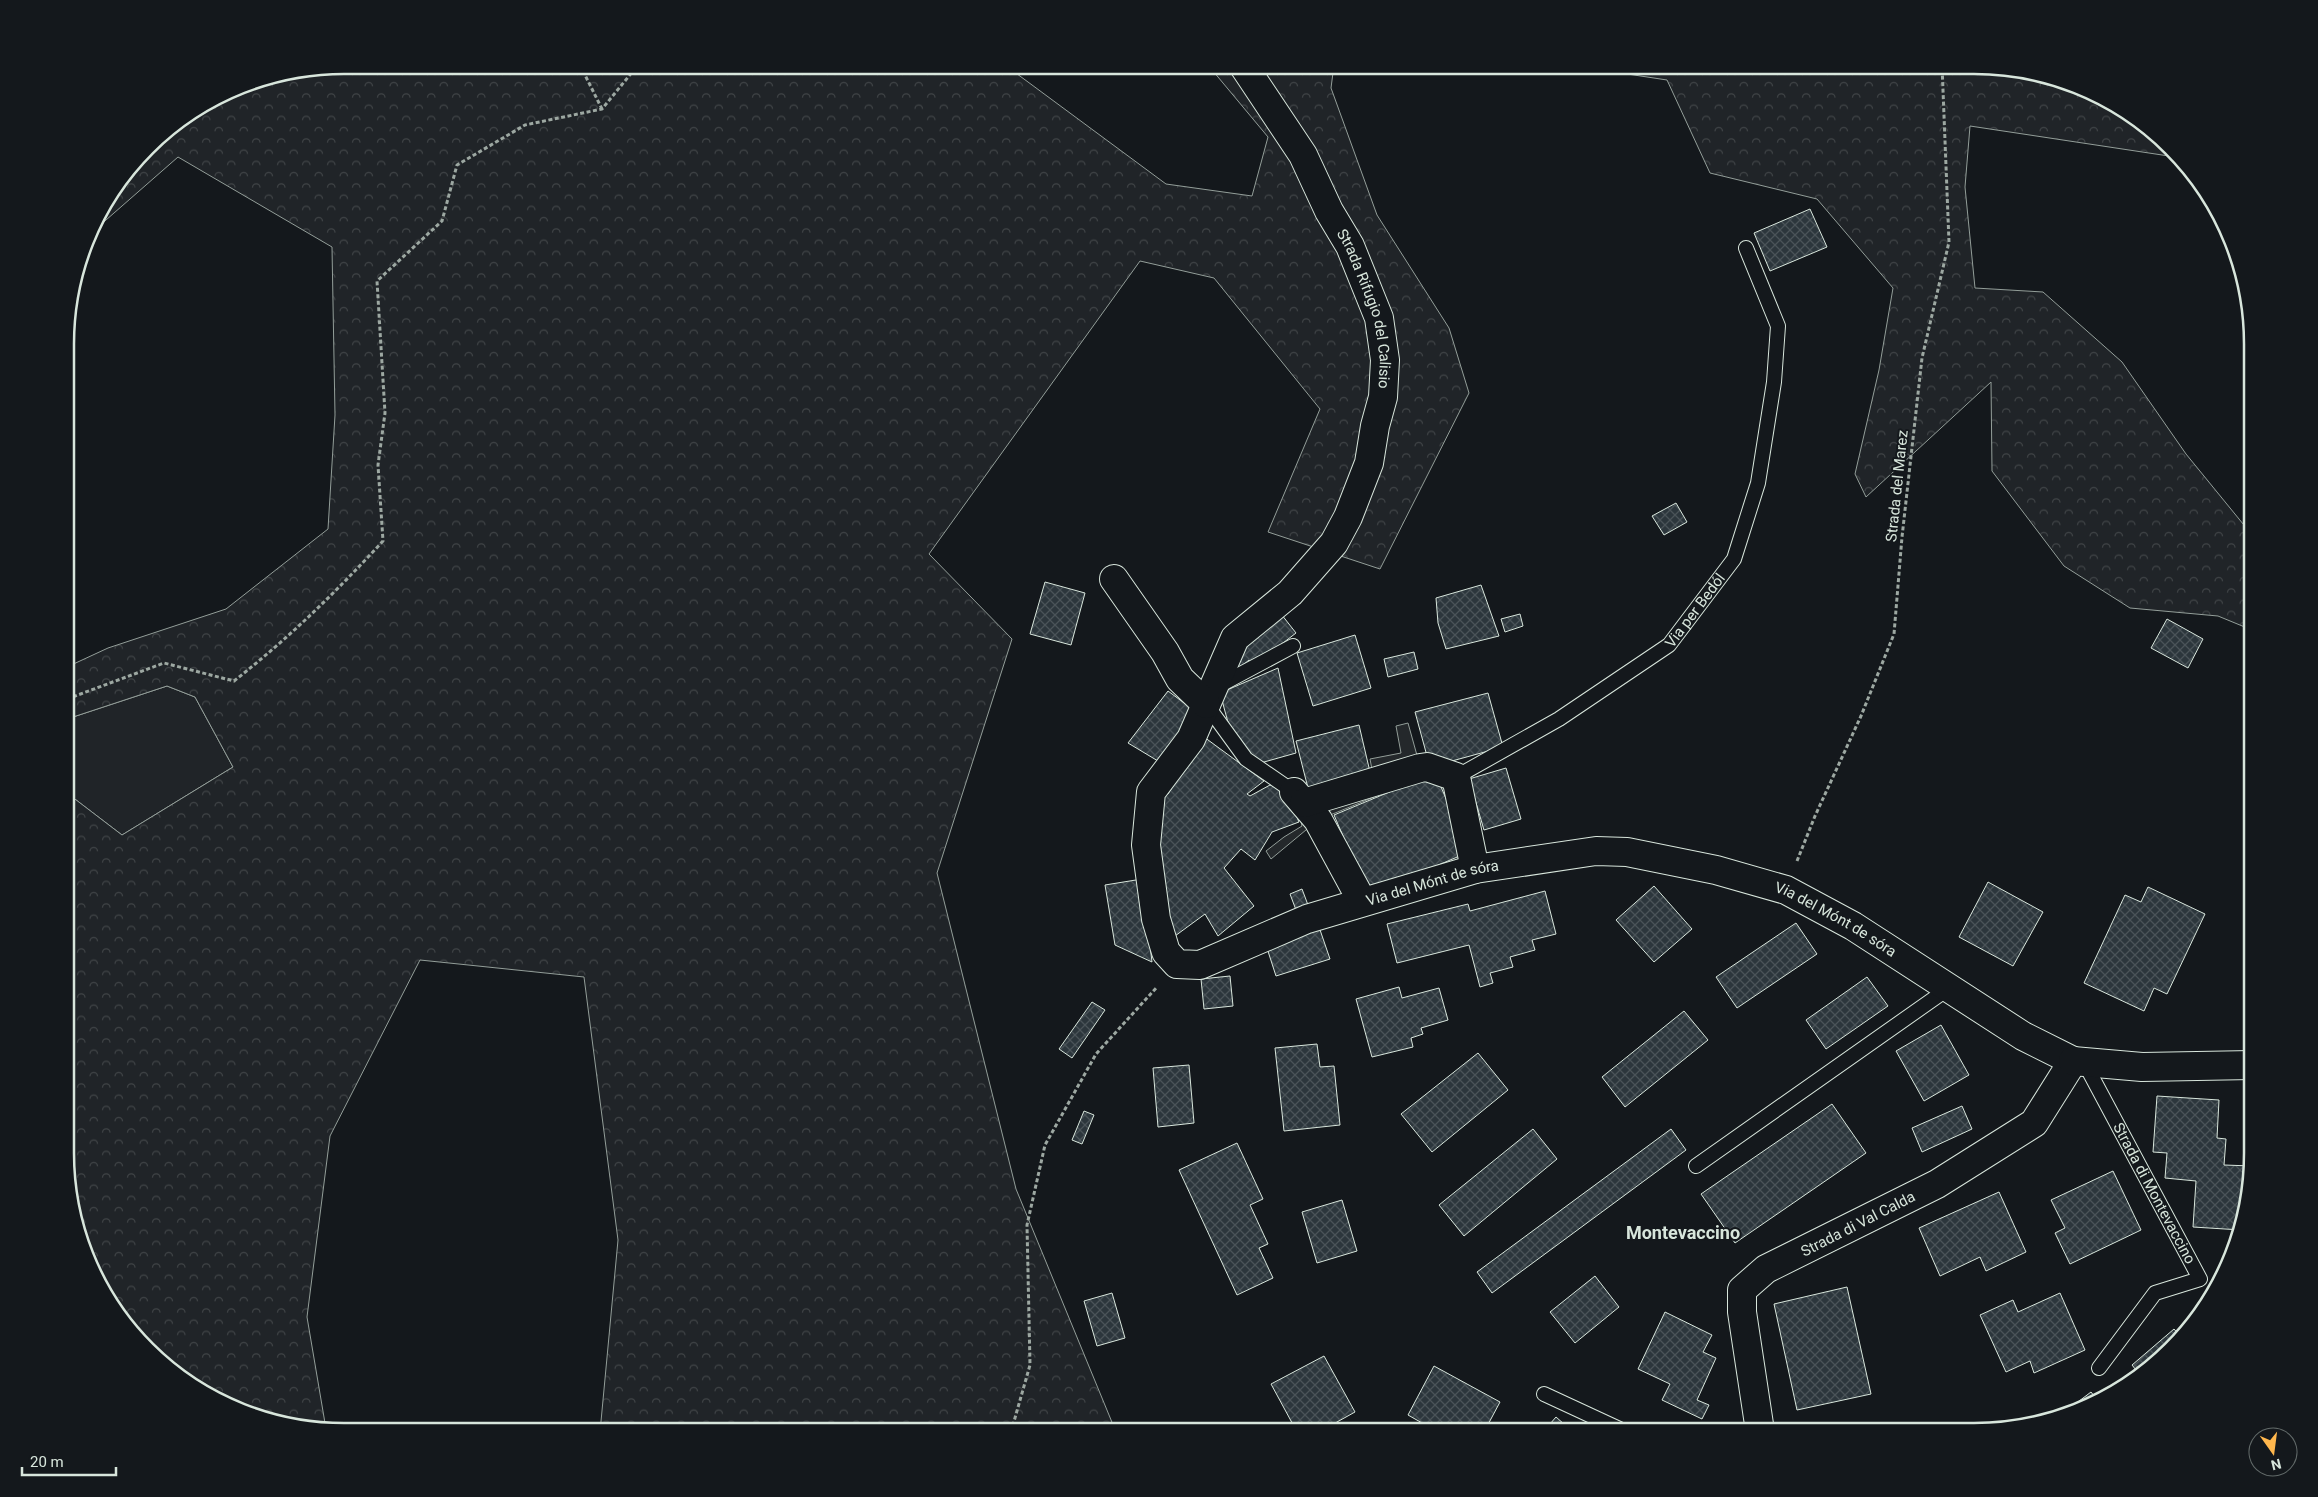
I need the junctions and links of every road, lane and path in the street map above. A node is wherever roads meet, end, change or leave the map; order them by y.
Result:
1 (584, 74) edge
2 (631, 74) edge
3 (1250, 74) edge
4 (1942, 74) edge
5 (602, 109) junction
6 (1746, 248) dead end
7 (1114, 579) dead end
8 (1293, 646) dead end
9 (74, 696) edge
10 (1206, 704) junction
11 (1456, 777) junction
12 (1299, 797) junction
13 (1474, 869) junction
14 (1786, 890) junction
15 (1362, 902) junction
16 (1177, 964) junction
17 (1949, 988) junction
18 (2078, 1062) junction
19 (2244, 1065) edge
20 (1696, 1166) dead end
21 (2099, 1368) dead end
22 (1544, 1394) dead end
23 (1014, 1423) edge
24 (1607, 1423) edge
25 (1759, 1423) edge

1 - 5 path
2 - 5 path
3 - 10 street, Strada Rifugio del Calisio
4 - 14 path, Strada del Marez
5 - 9 path
6 - 11 lane, Via per Bedól
7 - 10 street
8 - 10 lane
10 - 12 lane
10 - 16 street
11 - 12 street
11 - 13 street
12 - 15 street
13 - 14 street, Via del Mónt de sóra
13 - 15 street, Via del Mónt de sóra
14 - 17 street, Via del Mónt de sóra
15 - 16 street, Via del Mónt de sóra
16 - 23 path
17 - 18 street, Via del Mónt de sóra
17 - 20 lane
18 - 19 street
18 - 21 lane, Strada di Montevaccino
18 - 25 street, Strada di Val Calda
22 - 24 lane

